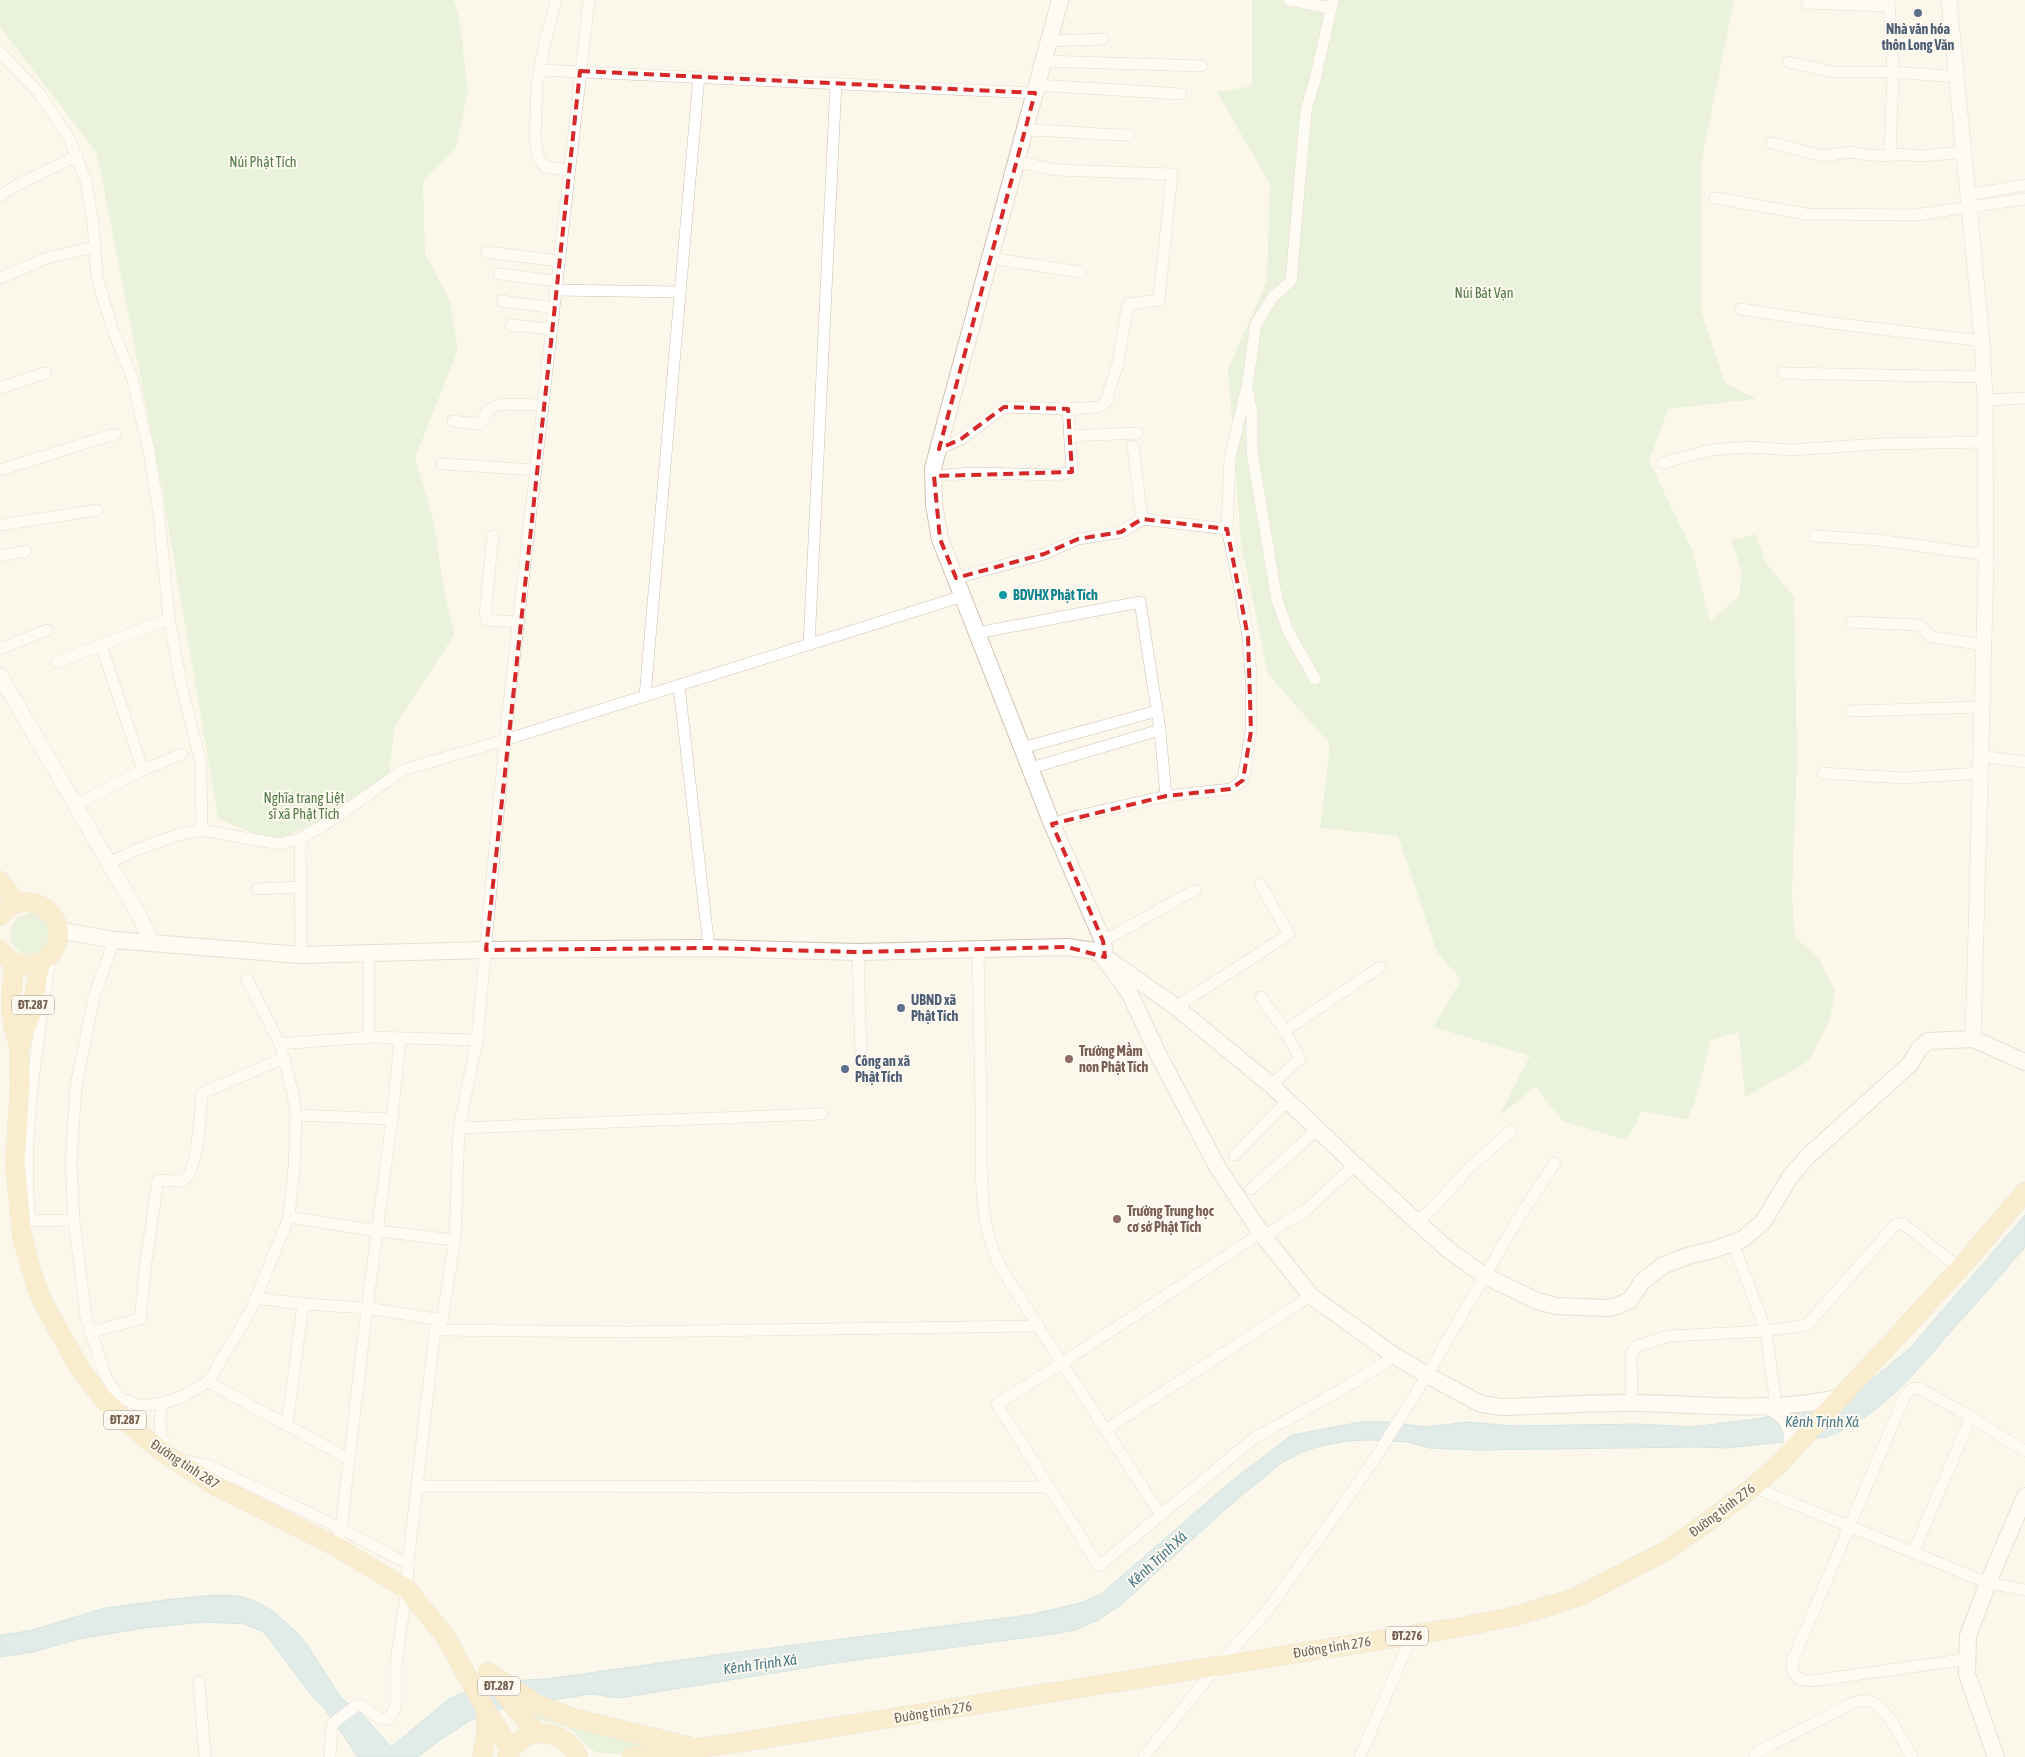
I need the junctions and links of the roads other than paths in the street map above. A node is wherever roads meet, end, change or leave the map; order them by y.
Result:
1 (556, 0) edge
2 (589, 0) edge
3 (1060, 0) edge
4 (1290, 0) edge
5 (1949, 0) edge
6 (1808, 3) dead end
7 (1889, 3) edge
8 (1332, 4) edge
9 (1103, 38) dead end
10 (1049, 41) junction
11 (0, 52) edge
12 (1044, 60) junction
13 (1789, 62) dead end
14 (1202, 66) dead end
15 (540, 70) junction
16 (580, 70) junction
17 (1893, 72) junction
18 (699, 76) junction
19 (1957, 77) junction
20 (836, 83) junction
21 (1036, 89) junction
22 (1181, 94) dead end
23 (1025, 130) junction
24 (1128, 135) dead end
25 (1772, 143) dead end
26 (1964, 152) junction
27 (77, 156) junction
28 (1890, 156) junction
29 (1016, 162) junction
30 (569, 170) junction
31 (2025, 185) edge
32 (0, 196) edge
33 (1715, 198) dead end
34 (2025, 200) edge
35 (1969, 202) junction
36 (94, 247) junction
37 (487, 252) dead end
38 (989, 258) junction
39 (559, 261) junction
40 (1080, 272) dead end
41 (498, 274) dead end
42 (0, 278) edge
43 (556, 285) junction
44 (680, 292) junction
45 (502, 301) dead end
46 (554, 308) junction
47 (1741, 308) dead end
48 (510, 325) dead end
49 (551, 329) junction
50 (1982, 340) junction
51 (45, 373) dead end
52 (1783, 373) dead end
53 (1984, 377) junction
54 (1247, 386) junction
55 (0, 388) edge
56 (2025, 398) edge
57 (1985, 400) junction
58 (543, 405) junction
59 (1068, 409) junction
60 (453, 422) dead end
61 (1137, 432) dead end
62 (115, 434) dead end
63 (1070, 436) junction
64 (1986, 442) junction
65 (1133, 446) dead end
66 (939, 449) junction
67 (1663, 463) dead end
68 (442, 464) dead end
69 (0, 470) edge
70 (536, 470) junction
71 (934, 476) junction
72 (97, 510) dead end
73 (1142, 519) junction
74 (0, 525) edge
75 (1227, 528) junction
76 (493, 536) dead end
77 (1815, 536) dead end
78 (26, 551) dead end
79 (1986, 555) junction
80 (0, 556) edge
81 (956, 578) junction
82 (963, 596) junction
83 (169, 619) junction
84 (519, 622) junction
85 (1852, 622) dead end
86 (47, 630) dead end
87 (977, 633) junction
88 (101, 645) junction
89 (809, 645) junction
90 (1984, 645) junction
91 (0, 649) edge
92 (57, 662) dead end
93 (0, 675) edge
94 (1315, 679) dead end
95 (679, 686) junction
96 (4, 692) edge
97 (645, 696) junction
98 (1982, 707) junction
99 (1157, 711) junction
100 (1852, 711) dead end
101 (1160, 730) junction
102 (506, 740) junction
103 (1022, 748) junction
104 (182, 754) dead end
105 (1981, 756) junction
106 (2025, 762) edge
107 (1031, 768) junction
108 (143, 770) junction
109 (1823, 773) dead end
110 (1980, 773) junction
111 (1166, 796) junction
112 (75, 804) junction
113 (1052, 824) junction
114 (202, 830) junction
115 (300, 839) junction
116 (109, 863) junction
117 (0, 881) edge
118 (1260, 884) dead end
119 (300, 887) junction
120 (257, 889) dead end
121 (1195, 890) dead end
122 (5, 911) edge
123 (58, 930) junction
124 (114, 940) junction
125 (151, 942) junction
126 (709, 948) junction
127 (1104, 949) junction
128 (486, 950) junction
129 (978, 950) junction
130 (858, 952) junction
131 (369, 953) junction
132 (301, 955) junction
133 (7, 956) edge
134 (46, 958) junction
135 (1380, 967) dead end
136 (247, 979) dead end
137 (1261, 997) dead end
138 (1176, 1007) junction
139 (1286, 1031) junction
140 (369, 1037) junction
141 (400, 1039) junction
142 (1973, 1039) junction
143 (477, 1040) junction
144 (280, 1044) junction
145 (19, 1046) junction
146 (861, 1057) dead end
147 (284, 1058) junction
148 (2025, 1062) edge
149 (1272, 1085) junction
150 (1287, 1100) junction
151 (822, 1114) dead end
152 (296, 1115) junction
153 (392, 1119) junction
154 (460, 1128) junction
155 (1318, 1129) junction
156 (1511, 1131) dead end
157 (1235, 1155) dead end
158 (1555, 1163) dead end
159 (1355, 1165) junction
160 (1251, 1188) dead end
161 (2025, 1192) edge
162 (289, 1218) junction
163 (74, 1220) junction
164 (25, 1221) junction
165 (1418, 1221) junction
166 (377, 1231) junction
167 (1262, 1234) junction
168 (455, 1240) junction
169 (1733, 1243) junction
170 (1960, 1268) junction
171 (1485, 1276) junction
172 (1311, 1296) junction
173 (256, 1298) junction
174 (303, 1304) junction
175 (367, 1308) junction
176 (442, 1320) junction
177 (1039, 1326) junction
178 (436, 1330) junction
179 (1766, 1331) junction
180 (90, 1332) junction
181 (1395, 1356) junction
182 (1062, 1363) junction
183 (1427, 1375) junction
184 (208, 1382) junction
185 (1841, 1397) junction
186 (164, 1402) junction
187 (1632, 1403) junction
188 (1771, 1406) junction
189 (1972, 1417) junction
190 (287, 1426) junction
191 (1105, 1430) junction
192 (2025, 1451) edge
193 (1788, 1454) junction
194 (171, 1458) junction
195 (349, 1459) junction
196 (417, 1486) junction
197 (1049, 1487) junction
198 (1753, 1488) junction
199 (2025, 1496) edge
200 (1161, 1515) junction
201 (1848, 1527) junction
202 (338, 1538) junction
203 (1913, 1554) junction
204 (408, 1564) junction
205 (1988, 1583) junction
206 (407, 1589) junction
207 (2025, 1590) edge
208 (1412, 1635) junction
209 (452, 1648) junction
210 (1968, 1659) junction
211 (1218, 1665) junction
212 (488, 1672) junction
213 (199, 1682) dead end
214 (486, 1710) junction
215 (536, 1733) junction
216 (699, 1748) junction
217 (509, 1754) edge
218 (670, 1754) edge
219 (205, 1757) edge
220 (330, 1757) edge
221 (482, 1757) edge
222 (578, 1757) edge
223 (631, 1757) edge
224 (1144, 1757) edge
225 (1360, 1757) edge
226 (1754, 1757) edge
227 (1912, 1757) edge
228 (1996, 1757) edge

1 - 15 street
2 - 16 street
3 - 10 main road
4 - 8 street
5 - 19 street
6 - 7 street
7 - 17 street
8 - 54 street
9 - 10 street
10 - 12 main road
11 - 27 street
12 - 14 street
12 - 21 main road
13 - 17 street
15 - 16 street
15 - 30 street
16 - 18 street
16 - 30 street
17 - 19 street
17 - 28 street
18 - 20 street
18 - 44 street
19 - 26 street
20 - 21 street
20 - 89 street
21 - 22 street
21 - 23 main road
23 - 24 street
23 - 29 main road
25 - 28 street
26 - 28 street
26 - 35 street
27 - 32 street
27 - 36 street
29 - 38 main road
29 - 59 street
30 - 39 street
31 - 35 street
33 - 35 street
34 - 35 street
35 - 50 street
36 - 42 street
36 - 83 street
37 - 39 street
38 - 40 street
38 - 66 main road
39 - 43 street
41 - 43 street
43 - 44 street
43 - 46 street
44 - 97 street
45 - 46 street
46 - 49 street
47 - 50 street
48 - 49 street
49 - 58 street
50 - 53 street
51 - 55 street
52 - 53 street
53 - 57 street
54 - 75 street
54 - 94 street
56 - 57 street
57 - 64 street
58 - 60 street
58 - 70 street
59 - 63 street
59 - 66 street
61 - 63 street
62 - 69 street
63 - 71 street
64 - 67 street
64 - 79 street
65 - 73 street
66 - 71 main road
68 - 70 street
70 - 84 street
71 - 81 main road
72 - 74 street
73 - 75 street
73 - 81 street
75 - 111 street
76 - 84 street
77 - 79 street
78 - 80 street
79 - 90 street
81 - 82 main road
82 - 87 main road
82 - 89 street
83 - 88 street
83 - 114 street
84 - 102 street
85 - 90 street
86 - 91 street
87 - 99 street
87 - 103 main road
88 - 92 street
88 - 108 street
89 - 95 street
90 - 98 street
93 - 96 street
95 - 97 street
95 - 126 street
96 - 112 street
97 - 102 street
98 - 100 street
98 - 105 street
99 - 101 street
99 - 103 street
101 - 107 street
101 - 111 street
102 - 115 street
102 - 128 street
103 - 107 main road
104 - 108 street
105 - 106 street
105 - 110 street
107 - 113 main road
108 - 112 street
109 - 110 street
110 - 142 street
111 - 113 street
112 - 116 street
113 - 127 main road
114 - 115 street
114 - 116 street
115 - 119 street
116 - 125 street
117 - 122 main road
118 - 138 street
119 - 120 street
119 - 132 street
121 - 127 street
122 - 123 main road
123 - 124 main road
123 - 134 main road, Đường tỉnh 287
124 - 125 main road
124 - 163 street
125 - 132 main road
126 - 128 main road
126 - 130 main road
127 - 129 main road
127 - 138 main road
127 - 167 main road
128 - 131 main road
128 - 143 street
129 - 130 main road
129 - 177 street
130 - 146 street
131 - 132 main road
131 - 140 street
133 - 134 main road
133 - 145 main road, Đường tỉnh 287 / ĐT.287
134 - 145 main road, Đường tỉnh 287 / ĐT.287
134 - 164 street
135 - 139 street
136 - 144 street
137 - 139 street
138 - 149 main road
139 - 149 street
140 - 141 street
140 - 144 street
141 - 143 street
141 - 153 street
142 - 148 main road
142 - 169 main road
143 - 154 street
144 - 147 street
145 - 164 main road, Đường tỉnh 287 / ĐT.287
147 - 152 street
147 - 180 street
149 - 150 main road
150 - 155 main road
150 - 157 street
151 - 154 street
152 - 153 street
152 - 162 street
153 - 166 street
154 - 168 street
155 - 159 main road
155 - 160 street
156 - 165 street
158 - 171 street
159 - 165 main road
159 - 167 street
161 - 170 main road, Đường tỉnh 276 / ĐT.276
162 - 166 street
162 - 173 street
163 - 164 street
163 - 180 street
164 - 194 main road, Đường tỉnh 287 / ĐT.287
165 - 171 main road
166 - 168 street
166 - 175 street
167 - 172 main road
167 - 182 street
168 - 176 street
169 - 171 main road
169 - 179 street
170 - 179 street
170 - 185 main road, Đường tỉnh 276 / ĐT.276
171 - 183 street
172 - 181 main road
172 - 191 street
173 - 174 street
173 - 184 street
174 - 175 street
174 - 190 street
175 - 176 street
175 - 195 street
176 - 178 street
177 - 178 street
177 - 182 street
178 - 196 street
179 - 187 street
179 - 188 street
180 - 186 street
181 - 183 main road
181 - 200 street
182 - 191 street
182 - 197 street
183 - 187 main road
183 - 211 street
184 - 186 street
184 - 190 street
185 - 188 main road
185 - 193 main road, Đường tỉnh 276 / ĐT.276
186 - 194 street
187 - 188 main road
188 - 193 street
189 - 192 street
189 - 201 street
189 - 203 street
190 - 195 street
191 - 200 street
193 - 198 main road, Đường tỉnh 276 / ĐT.276
194 - 202 main road, Đường tỉnh 287 / ĐT.287
195 - 202 street
196 - 197 street
196 - 204 street
197 - 200 street
198 - 201 street
198 - 208 main road, Đường tỉnh 276 / ĐT.276
199 - 205 main road
201 - 203 street
201 - 210 street
202 - 204 street
202 - 206 main road, Đường tỉnh 287 / ĐT.287
203 - 205 street
204 - 206 street
205 - 207 street
205 - 210 main road
206 - 209 main road, Đường tỉnh 287 / ĐT.287
206 - 220 street
208 - 211 main road, Đường tỉnh 276 / ĐT.276
208 - 225 street
209 - 212 main road, Đường tỉnh 287 / ĐT.287
209 - 214 main road, Đường tỉnh 287 / ĐT.287
210 - 228 main road
211 - 216 main road, Đường tỉnh 276 / ĐT.276
211 - 224 street
212 - 215 main road, Đường tỉnh 287 / ĐT.287
212 - 216 main road
213 - 219 street
214 - 217 main road, Đường tỉnh 287 / ĐT.287
214 - 221 main road
215 - 217 main road
215 - 222 main road
216 - 218 main road, Đường tỉnh 276 / ĐT.276
218 - 223 main road, Đường tỉnh 276 / ĐT.276
226 - 227 street

